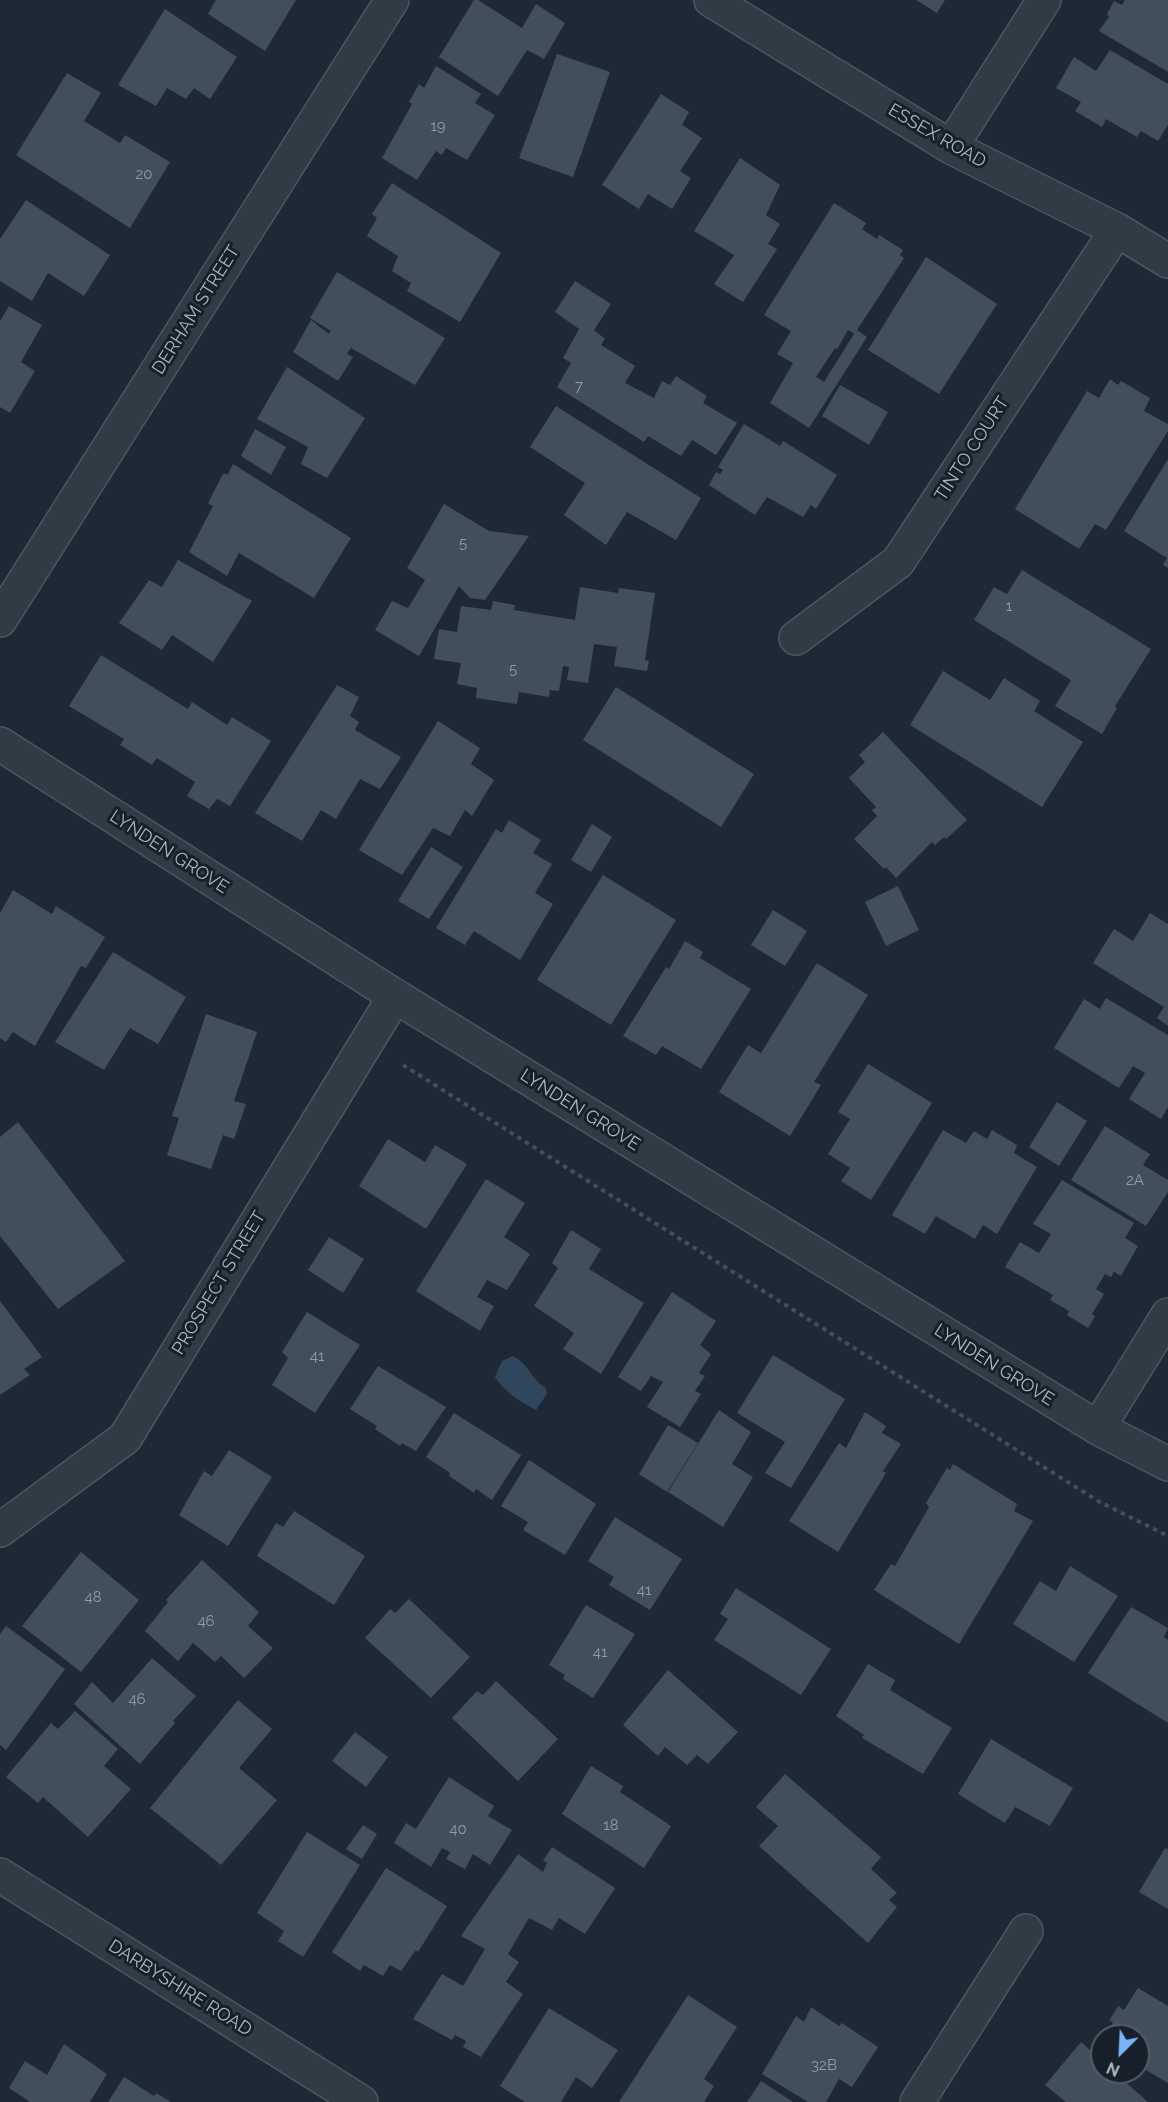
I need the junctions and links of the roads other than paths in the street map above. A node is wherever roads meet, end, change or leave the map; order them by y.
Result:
1 (392, 0) edge
2 (711, 0) edge
3 (1044, 0) edge
4 (951, 147) junction
5 (1117, 230) junction
6 (1168, 261) edge
7 (0, 620) edge
8 (796, 638) dead end
9 (0, 744) edge
10 (394, 996) junction
11 (1168, 1315) edge
12 (1098, 1428) junction
13 (1168, 1464) edge
14 (0, 1530) edge
15 (0, 1875) edge
16 (1026, 1931) dead end
17 (361, 2102) edge
18 (917, 2102) edge

1 - 7 street, DERHAM STREET
2 - 4 street, ESSEX ROAD
3 - 4 street
4 - 5 street, ESSEX ROAD
5 - 6 street, ESSEX ROAD
5 - 8 street, TINTO COURT
9 - 10 street, LYNDEN GROVE
10 - 12 street, LYNDEN GROVE
10 - 14 street, PROSPECT STREET
11 - 12 street
12 - 13 street, LYNDEN GROVE
15 - 17 street, DARBYSHIRE ROAD
16 - 18 street

